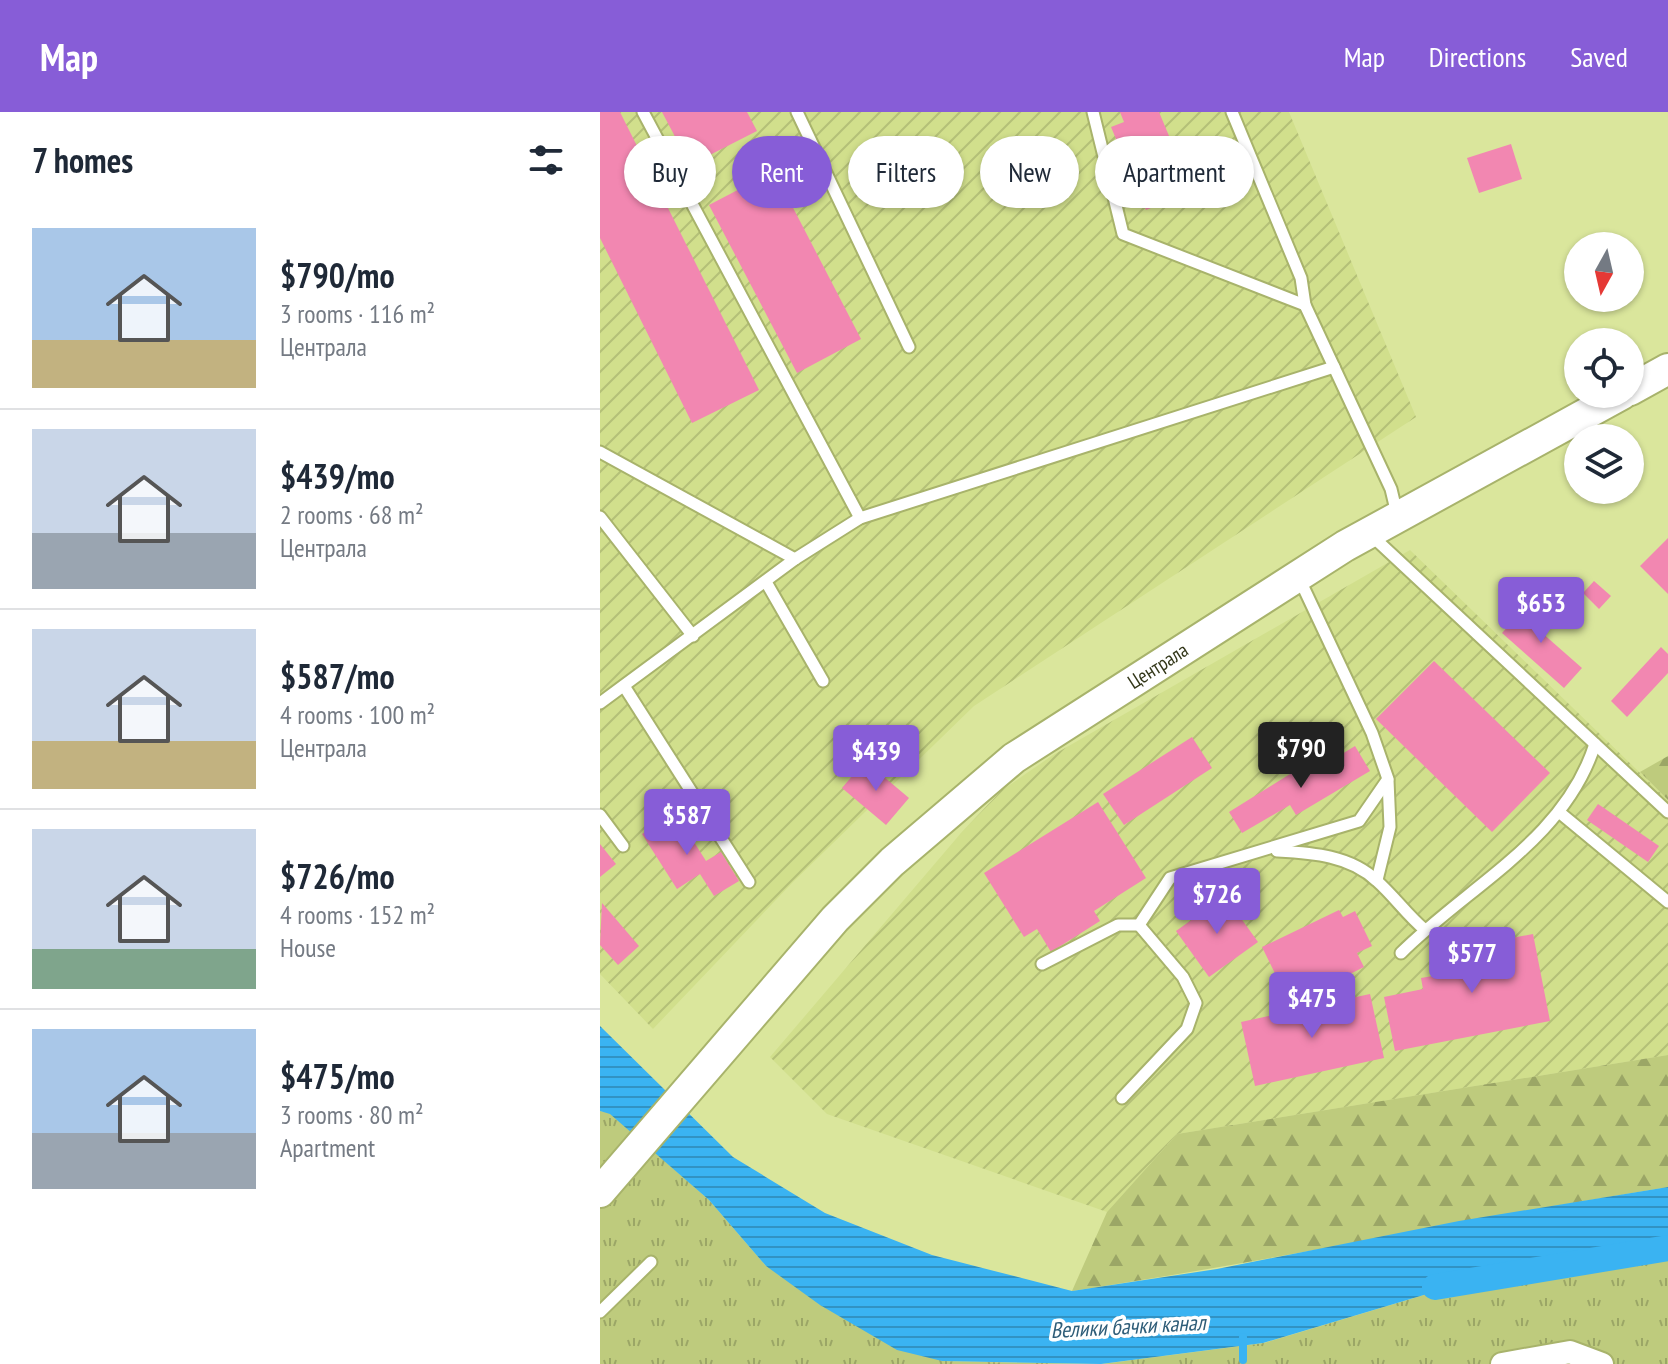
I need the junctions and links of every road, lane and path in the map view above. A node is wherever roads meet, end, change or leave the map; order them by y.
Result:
1 (643, 112) edge
2 (797, 112) edge
3 (1093, 112) edge
4 (1232, 112) edge
5 (1305, 305) junction
6 (909, 347) dead end
7 (1334, 367) junction
8 (1668, 369) edge
9 (1644, 382) edge
10 (1596, 408) edge
11 (600, 452) edge
12 (1397, 514) junction
13 (600, 517) edge
14 (860, 518) junction
15 (1368, 532) junction
16 (795, 559) junction
17 (1297, 574) junction
18 (766, 582) junction
19 (693, 636) junction
20 (823, 681) dead end
21 (624, 686) junction
22 (600, 703) edge
23 (1595, 744) junction
24 (1388, 779) junction
25 (1559, 812) junction
26 (1668, 812) edge
27 (600, 815) edge
28 (623, 846) dead end
29 (1269, 850) junction
30 (1377, 880) junction
31 (749, 882) dead end
32 (1668, 902) edge
33 (1139, 925) junction
34 (1425, 930) junction
35 (1401, 953) dead end
36 (1042, 964) dead end
37 (1122, 1098) dead end
38 (600, 1192) edge
39 (651, 1262) dead end
40 (600, 1312) edge
41 (1502, 1364) edge
42 (1602, 1364) edge

1 - 14 lane
2 - 6 lane
3 - 5 lane
4 - 5 lane
5 - 7 lane
7 - 12 lane
7 - 14 lane
8 - 9 main road
10 - 12 main road, Централа
11 - 16 lane
12 - 15 main road, Централа
13 - 19 lane
14 - 16 lane
15 - 17 main road, Централа
15 - 23 lane
16 - 18 lane
17 - 24 lane
17 - 38 main road, Централа
18 - 19 lane
18 - 20 lane
19 - 21 lane
21 - 22 lane
21 - 31 lane
23 - 25 lane
23 - 26 lane
24 - 29 lane
24 - 30 lane
25 - 32 lane
25 - 34 lane
27 - 28 lane
29 - 30 lane
29 - 33 lane
30 - 34 lane
33 - 36 lane
33 - 37 lane
34 - 35 lane
39 - 40 lane
41 - 42 street

